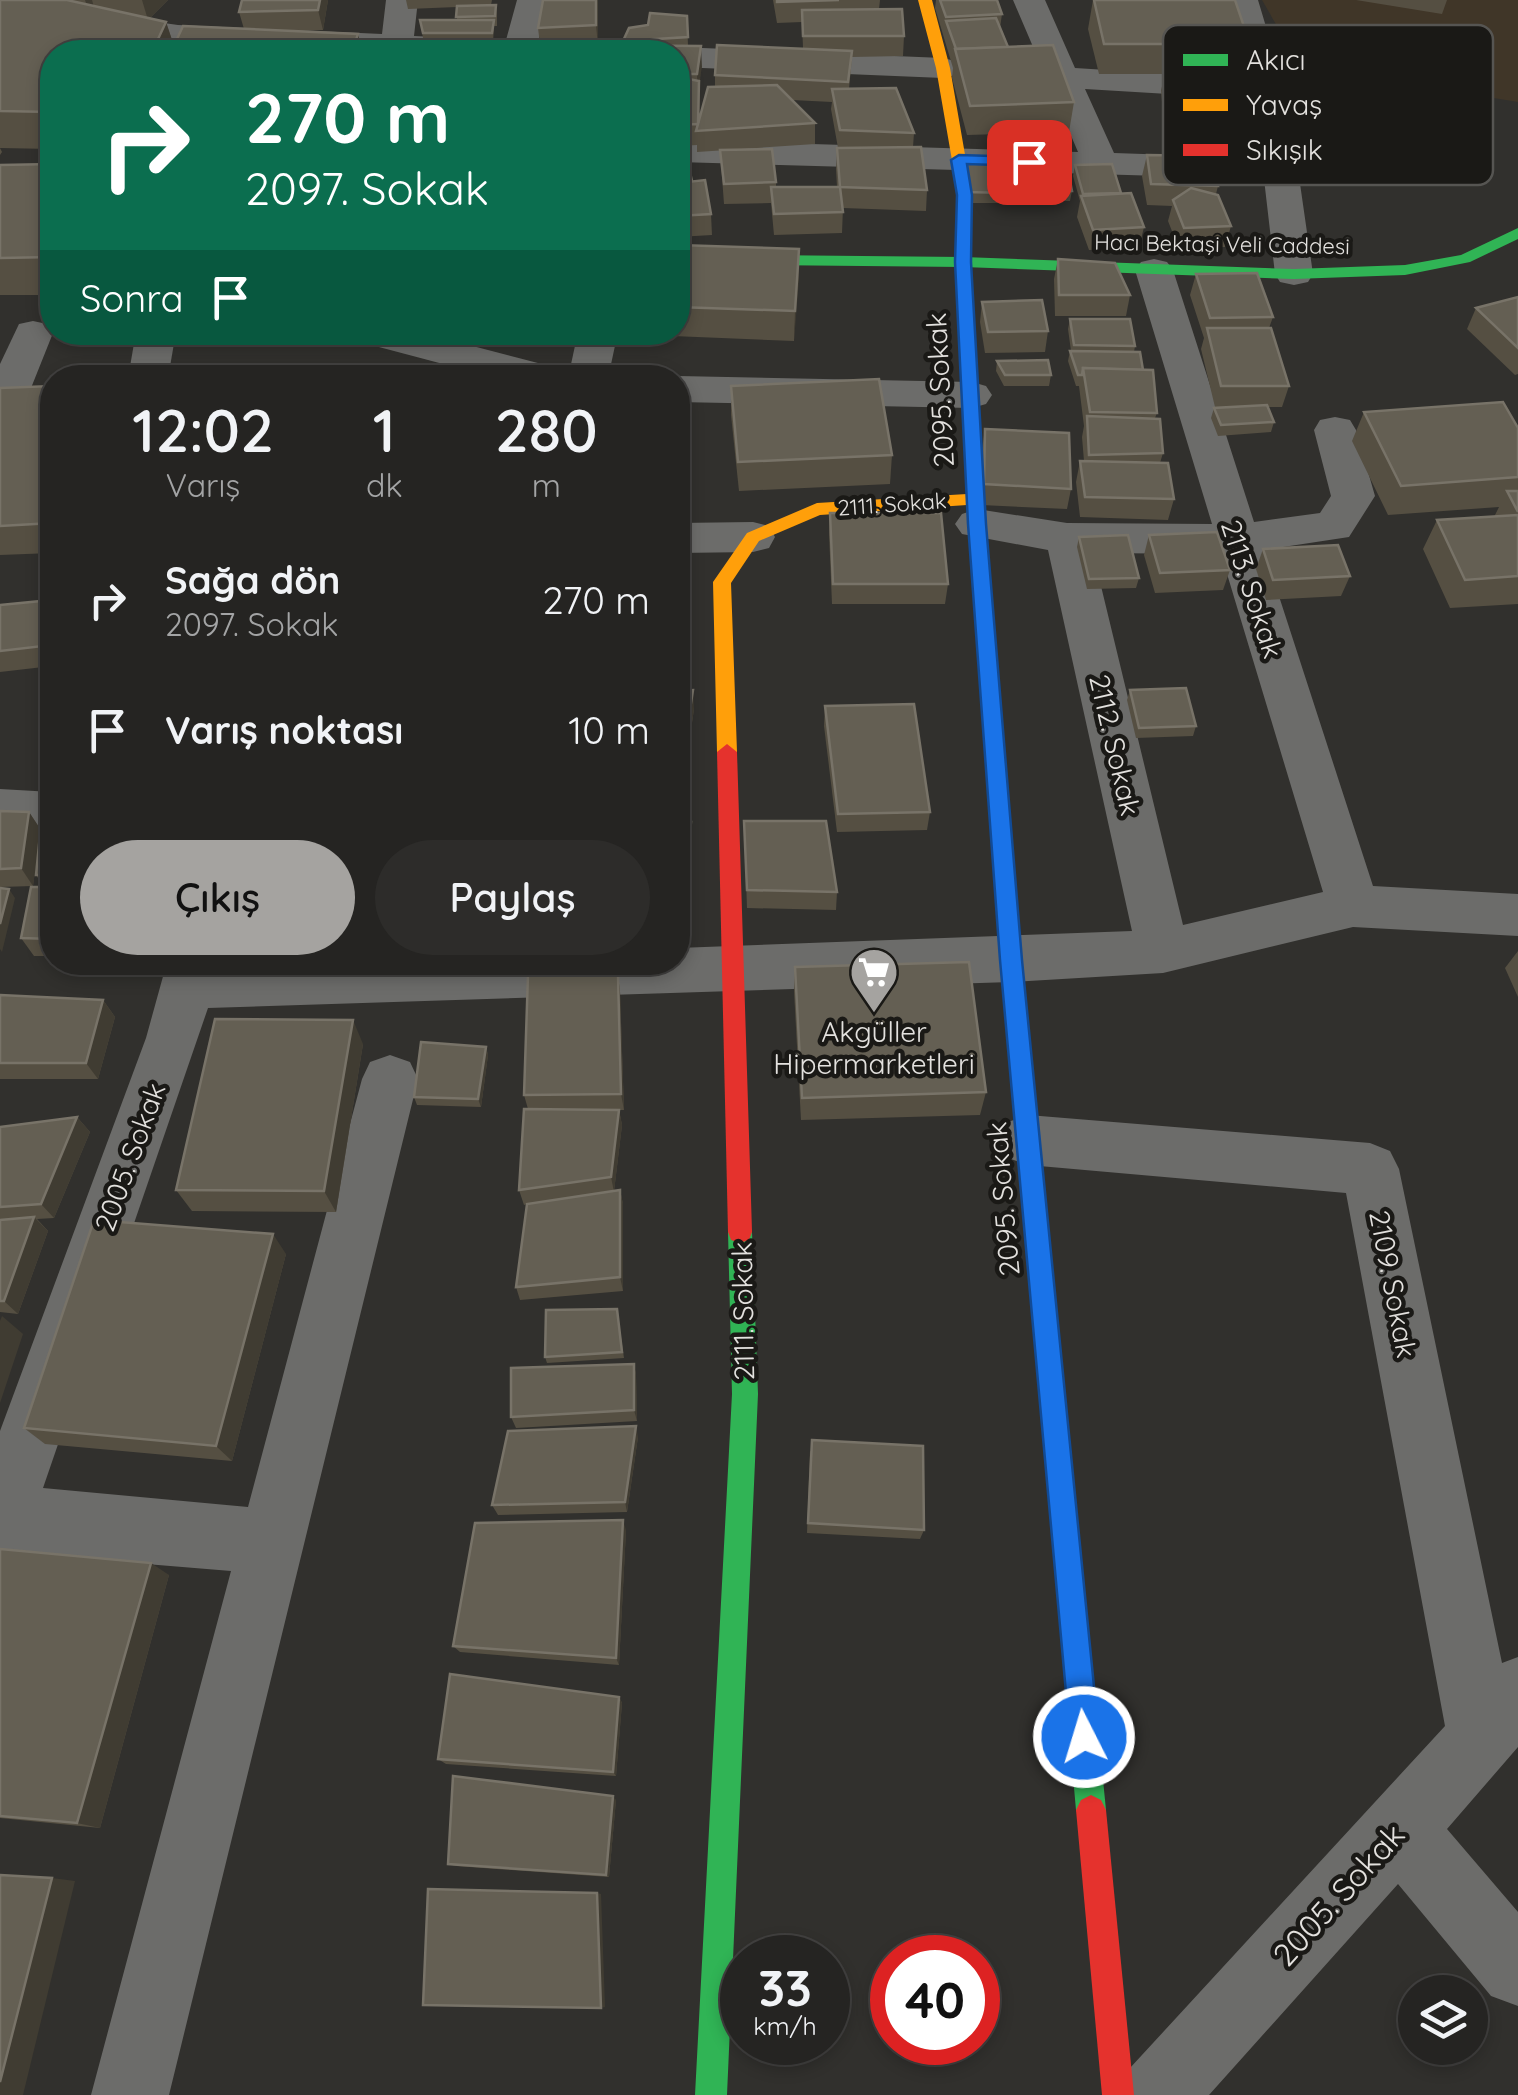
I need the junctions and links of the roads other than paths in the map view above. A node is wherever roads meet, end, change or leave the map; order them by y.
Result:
1 (202, 0) edge
2 (402, 0) edge
3 (533, 0) edge
4 (924, 0) edge
5 (1029, 0) edge
6 (1049, 0) edge
7 (1242, 0) edge
8 (0, 10) edge
9 (1252, 25) edge
10 (178, 36) junction
11 (241, 40) edge
12 (398, 40) edge
13 (522, 40) edge
14 (690, 57) edge
15 (943, 68) junction
16 (1062, 77) junction
17 (1163, 83) edge
18 (690, 151) edge
19 (959, 160) junction
20 (1100, 164) junction
21 (1163, 166) edge
22 (1280, 185) edge
23 (1518, 233) edge
24 (690, 258) edge
25 (963, 262) junction
26 (1154, 270) junction
27 (1294, 274) junction
28 (28, 330) edge
29 (382, 345) edge
30 (482, 365) edge
31 (690, 389) edge
32 (972, 395) junction
33 (0, 413) edge
34 (1335, 430) dead end
35 (977, 511) junction
36 (753, 537) junction
37 (690, 538) edge
38 (1067, 538) junction
39 (1236, 539) junction
40 (0, 808) edge
41 (40, 810) edge
42 (1353, 906) junction
43 (1518, 915) edge
44 (1163, 952) junction
45 (1011, 960) junction
46 (690, 969) edge
47 (734, 969) junction
48 (190, 975) edge
49 (390, 1079) dead end
50 (1028, 1140) junction
51 (0, 1518) edge
52 (273, 1542) junction
53 (1500, 1714) edge
54 (1398, 1829) junction
55 (1518, 1969) edge
56 (130, 2095) edge
57 (711, 2095) edge
58 (1118, 2095) edge
59 (1157, 2095) edge

1 - 10 street
2 - 12 street
3 - 13 street
4 - 15 street, 2095. Sokak
5 - 6 street
5 - 16 street
7 - 9 street
8 - 10 street
10 - 11 street
14 - 15 street
15 - 19 street, 2095. Sokak
16 - 17 street
16 - 20 street
18 - 19 street
19 - 20 street
19 - 25 street, 2095. Sokak
20 - 21 street
22 - 27 street
23 - 27 street, Hacı Bektaşi Veli Caddesi
24 - 25 street, Hacı Bektaşi Veli Caddesi
25 - 26 street, Hacı Bektaşi Veli Caddesi
25 - 32 street, 2095. Sokak
26 - 27 street, Hacı Bektaşi Veli Caddesi
26 - 39 street, 2113. Sokak
28 - 33 street
29 - 30 street
31 - 32 street
32 - 35 street, 2095. Sokak
34 - 39 street, 2111. Sokak
35 - 36 street, 2111. Sokak
35 - 38 street, 2111. Sokak
35 - 45 street, 2095. Sokak
36 - 37 street, 2111. Sokak
36 - 47 street, 2111. Sokak
38 - 39 street, 2111. Sokak
38 - 44 street, 2112. Sokak
39 - 42 street, 2113. Sokak
40 - 41 street
42 - 43 street
42 - 44 street
44 - 45 street
45 - 47 street
45 - 50 street, 2095. Sokak
46 - 47 street
47 - 57 street, 2111. Sokak
48 - 51 street, 2005. Sokak
49 - 52 street
50 - 53 street, 2109. Sokak
50 - 58 street, 2095. Sokak
51 - 52 street
52 - 56 street
53 - 54 street, 2005. Sokak
54 - 55 street
54 - 59 street, 2005. Sokak

